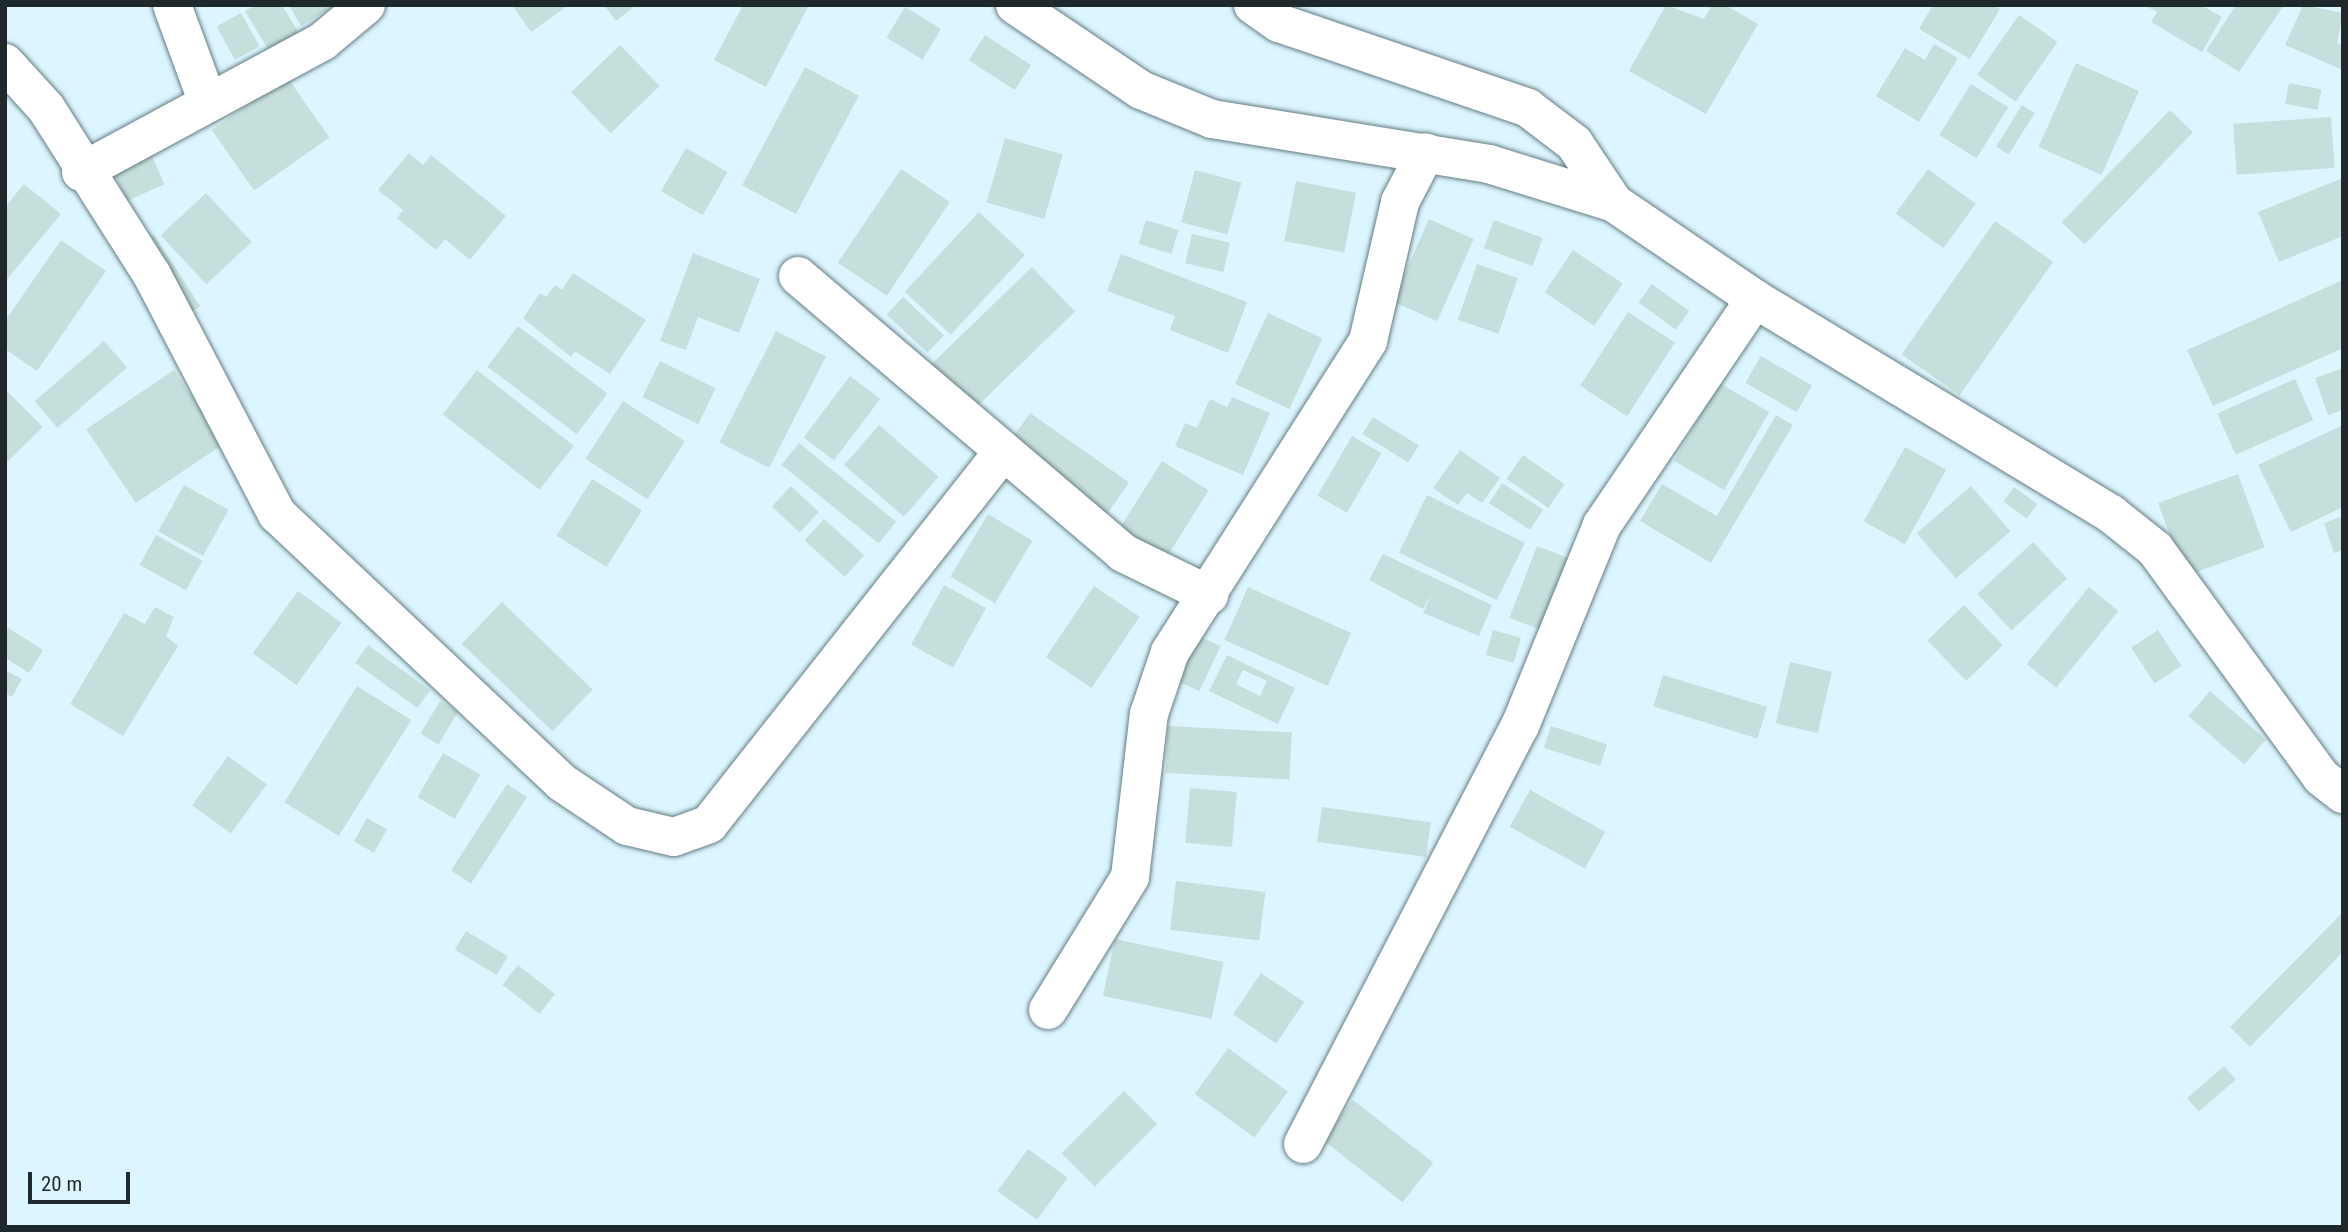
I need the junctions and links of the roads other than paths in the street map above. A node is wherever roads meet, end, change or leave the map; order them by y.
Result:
1 (172, 5) edge
2 (366, 5) edge
3 (1015, 5) edge
4 (1253, 5) edge
5 (5, 63) edge
6 (207, 100) junction
7 (1426, 152) junction
8 (81, 172) junction
9 (1614, 203) junction
10 (798, 276) dead end
11 (1755, 299) junction
12 (1001, 454) junction
13 (1209, 595) junction
14 (2343, 794) edge
15 (1048, 1010) dead end
16 (1303, 1144) dead end

1 - 6 street
2 - 6 street
3 - 7 street
4 - 9 street
5 - 8 street
6 - 8 street
7 - 9 street
7 - 13 street
8 - 12 street
9 - 11 street
10 - 12 street
11 - 14 street
11 - 16 street
12 - 13 street
13 - 15 street

